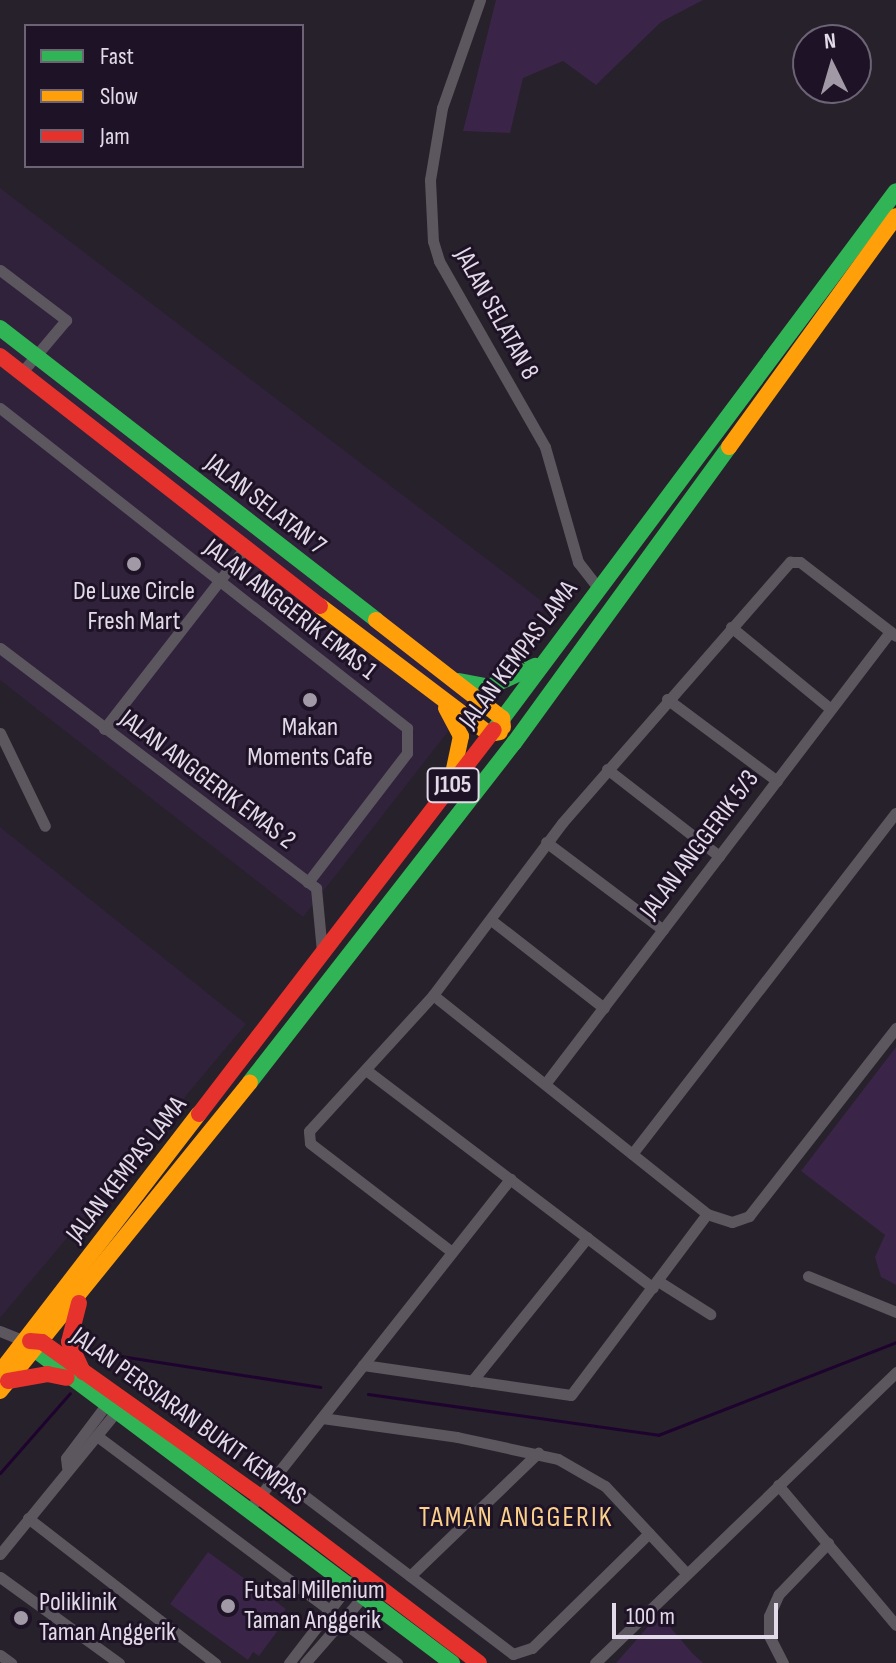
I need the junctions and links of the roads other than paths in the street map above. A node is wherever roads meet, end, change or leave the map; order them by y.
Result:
1 (480, 0) edge
2 (896, 191) edge
3 (896, 216) edge
4 (0, 270) edge
5 (0, 328) edge
6 (36, 355) junction
7 (0, 356) edge
8 (22, 372) junction
9 (0, 408) edge
10 (244, 549) junction
11 (217, 583) junction
12 (599, 589) junction
13 (731, 627) junction
14 (893, 634) edge
15 (0, 648) edge
16 (544, 660) junction
17 (562, 676) junction
18 (449, 677) junction
19 (440, 699) junction
20 (667, 699) junction
21 (831, 709) junction
22 (498, 727) junction
23 (104, 729) junction
24 (0, 733) edge
25 (607, 769) junction
26 (777, 781) junction
27 (443, 798) junction
28 (470, 801) junction
29 (896, 813) edge
30 (45, 826) dead end
31 (546, 842) junction
32 (719, 856) junction
33 (308, 882) junction
34 (491, 920) junction
35 (663, 930) junction
36 (308, 976) junction
37 (433, 995) junction
38 (604, 1008) junction
39 (896, 1028) edge
40 (366, 1070) junction
41 (545, 1084) junction
42 (632, 1154) junction
43 (510, 1179) junction
44 (707, 1214) junction
45 (587, 1238) junction
46 (452, 1252) junction
47 (808, 1276) dead end
48 (656, 1284) junction
49 (82, 1292) junction
50 (896, 1312) edge
51 (710, 1314) dead end
52 (0, 1331) edge
53 (33, 1345) junction
54 (363, 1365) junction
55 (83, 1372) junction
56 (895, 1374) edge
57 (67, 1378) junction
58 (3, 1381) edge
59 (472, 1381) junction
60 (111, 1408) junction
61 (322, 1418) junction
62 (97, 1436) junction
63 (538, 1453) junction
64 (67, 1467) junction
65 (277, 1475) junction
66 (778, 1485) junction
67 (254, 1503) junction
68 (28, 1518) junction
69 (649, 1533) junction
70 (828, 1543) junction
71 (0, 1554) edge
72 (687, 1574) junction
73 (410, 1576) junction
74 (0, 1577) edge
75 (354, 1579) junction
76 (369, 1590) junction
77 (330, 1610) junction
78 (343, 1622) junction
79 (896, 1625) edge
80 (0, 1655) edge
81 (11, 1663) edge
82 (119, 1663) edge
83 (215, 1663) edge
84 (289, 1663) edge
85 (305, 1663) edge
86 (395, 1663) edge
87 (452, 1663) edge
88 (479, 1663) edge
89 (595, 1663) edge
90 (783, 1663) edge

1 - 12 street, JALAN SELATAN 8
2 - 12 main road, JALAN KEMPAS LAMA / J105
3 - 17 main road, JALAN KEMPAS LAMA / J105
4 - 6 street
5 - 6 main road, JALAN SELATAN 7
6 - 8 street
6 - 18 main road, JALAN SELATAN 7
7 - 8 main road, JALAN SELATAN 7
8 - 10 main road, JALAN SELATAN 7
9 - 11 street, JALAN ANGGERIK EMAS 1
10 - 11 street
10 - 19 main road, JALAN SELATAN 7
11 - 23 street
11 - 33 street, JALAN ANGGERIK EMAS 1
12 - 16 main road, JALAN KEMPAS LAMA / J105
13 - 14 street
13 - 20 street
13 - 21 street
14 - 21 street, JALAN ANGGERIK 5/3
15 - 23 street, JALAN ANGGERIK EMAS 2
16 - 18 main road
16 - 22 main road, JALAN KEMPAS LAMA / J105
17 - 22 main road
17 - 28 main road, JALAN KEMPAS LAMA / J105
18 - 22 main road, JALAN SELATAN 7
19 - 22 main road, JALAN SELATAN 7
19 - 27 main road
20 - 25 street
20 - 26 street
21 - 26 street, JALAN ANGGERIK 5/3
22 - 27 main road, JALAN KEMPAS LAMA / J105
22 - 28 main road
23 - 33 street, JALAN ANGGERIK EMAS 2
24 - 30 street
25 - 31 street
25 - 32 street
26 - 32 street, JALAN ANGGERIK 5/3
27 - 36 main road, JALAN KEMPAS LAMA / J105
28 - 49 main road, JALAN KEMPAS LAMA / J105
29 - 42 street
31 - 34 street
31 - 35 street
32 - 35 street, JALAN ANGGERIK 5/3
33 - 36 street, JALAN ANGGERIK EMAS 2
34 - 37 street
34 - 38 street
35 - 38 street, JALAN ANGGERIK 5/3
36 - 53 main road, JALAN KEMPAS LAMA / J105
37 - 40 street
37 - 41 street
38 - 41 street, JALAN ANGGERIK 5/3
39 - 44 street
40 - 43 street
40 - 46 street
41 - 42 street
42 - 44 street
43 - 45 street
43 - 46 street
44 - 48 street
45 - 48 street
45 - 59 street
46 - 54 street
47 - 50 street
48 - 51 street
48 - 59 street
49 - 53 main road, JALAN KEMPAS LAMA / J105
49 - 55 main road
52 - 53 street
53 - 55 main road, JALAN PERSIARAN BUKIT KEMPAS
53 - 57 main road, JALAN PERSIARAN BUKIT KEMPAS
53 - 58 main road, JALAN KEMPAS LAMA / J105
54 - 59 street
54 - 61 street
55 - 67 main road, JALAN PERSIARAN BUKIT KEMPAS
56 - 66 street
57 - 58 main road
57 - 60 main road, JALAN PERSIARAN BUKIT KEMPAS
60 - 62 street
60 - 64 street
60 - 67 main road, JALAN PERSIARAN BUKIT KEMPAS
61 - 63 street
61 - 65 street
62 - 64 street
62 - 77 street
63 - 69 street
63 - 73 street
64 - 68 street
65 - 67 street
65 - 73 street
66 - 70 street
66 - 72 street
67 - 75 main road, JALAN PERSIARAN BUKIT KEMPAS
68 - 71 street
68 - 83 street
69 - 72 street
69 - 73 street
70 - 79 street
70 - 90 street
72 - 89 street
74 - 82 street
75 - 76 main road, JALAN PERSIARAN BUKIT KEMPAS
75 - 77 street
76 - 78 street
76 - 87 main road, JALAN PERSIARAN BUKIT KEMPAS
76 - 88 main road, JALAN PERSIARAN BUKIT KEMPAS
77 - 84 street
78 - 85 street
78 - 86 street
80 - 81 street

